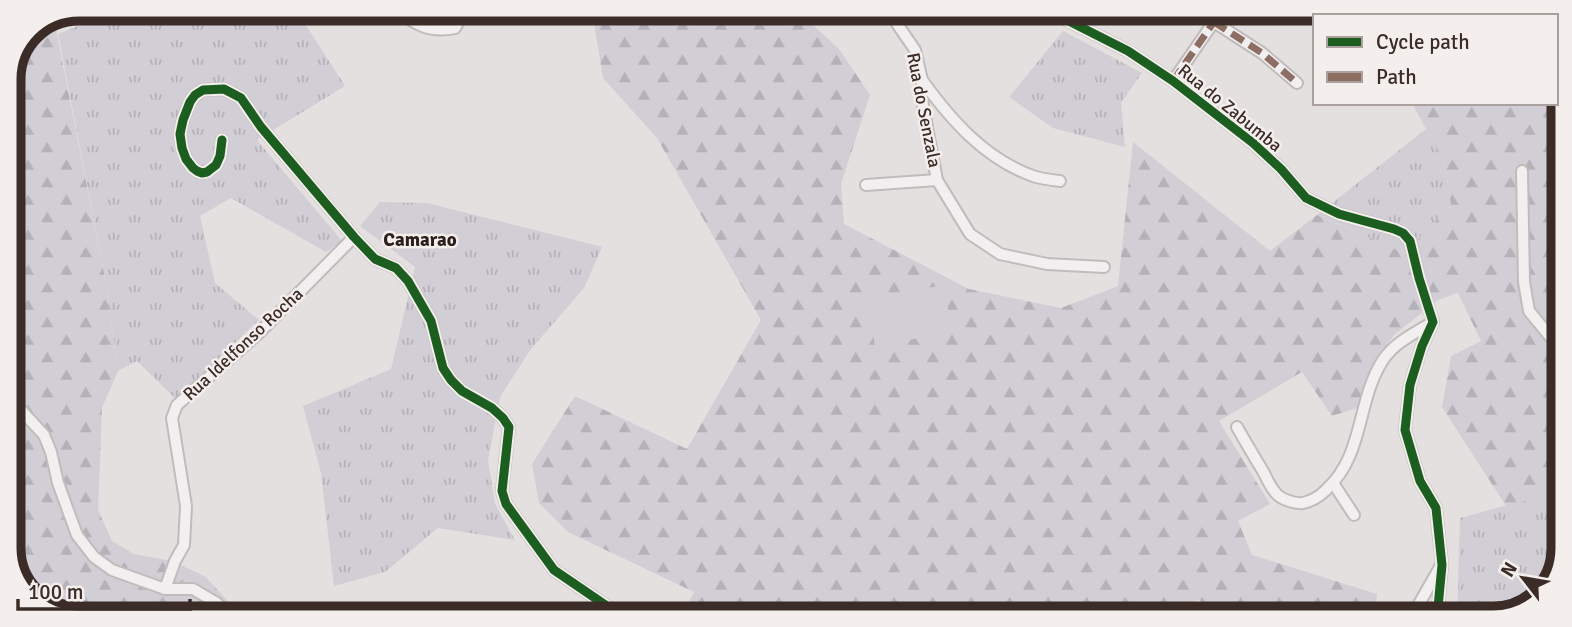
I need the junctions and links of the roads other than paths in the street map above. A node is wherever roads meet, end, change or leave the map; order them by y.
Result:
1 (411, 21) edge
2 (459, 21) edge
3 (895, 21) edge
4 (1069, 21) edge
5 (1214, 21) edge
6 (1222, 21) edge
7 (922, 80) junction
8 (1173, 81) junction
9 (1297, 83) dead end
10 (222, 140) dead end
11 (1522, 172) dead end
12 (937, 180) junction
13 (1060, 181) dead end
14 (866, 185) dead end
15 (355, 237) junction
16 (1104, 267) dead end
17 (1433, 322) junction
18 (1551, 338) edge
19 (21, 410) edge
20 (1237, 427) dead end
21 (1333, 483) junction
22 (1354, 515) dead end
23 (1442, 565) junction
24 (165, 589) junction
25 (220, 606) edge
26 (607, 606) edge
27 (1418, 606) edge
28 (1438, 606) edge

1 - 2 street
3 - 7 street, Rua do Senzala
4 - 8 street, Rua do Zabumba
5 - 8 street
6 - 9 street
7 - 12 street, Rua do Senzala
7 - 13 street
8 - 17 street, Rua do Zabumba
10 - 15 street
11 - 18 street
12 - 14 street
12 - 16 street, Rua do Senzala
15 - 24 street, Rua Idelfonso Rocha
15 - 26 street
17 - 21 street
17 - 23 street
19 - 24 street
20 - 21 street
21 - 22 street
23 - 27 street
23 - 28 street
24 - 25 street

